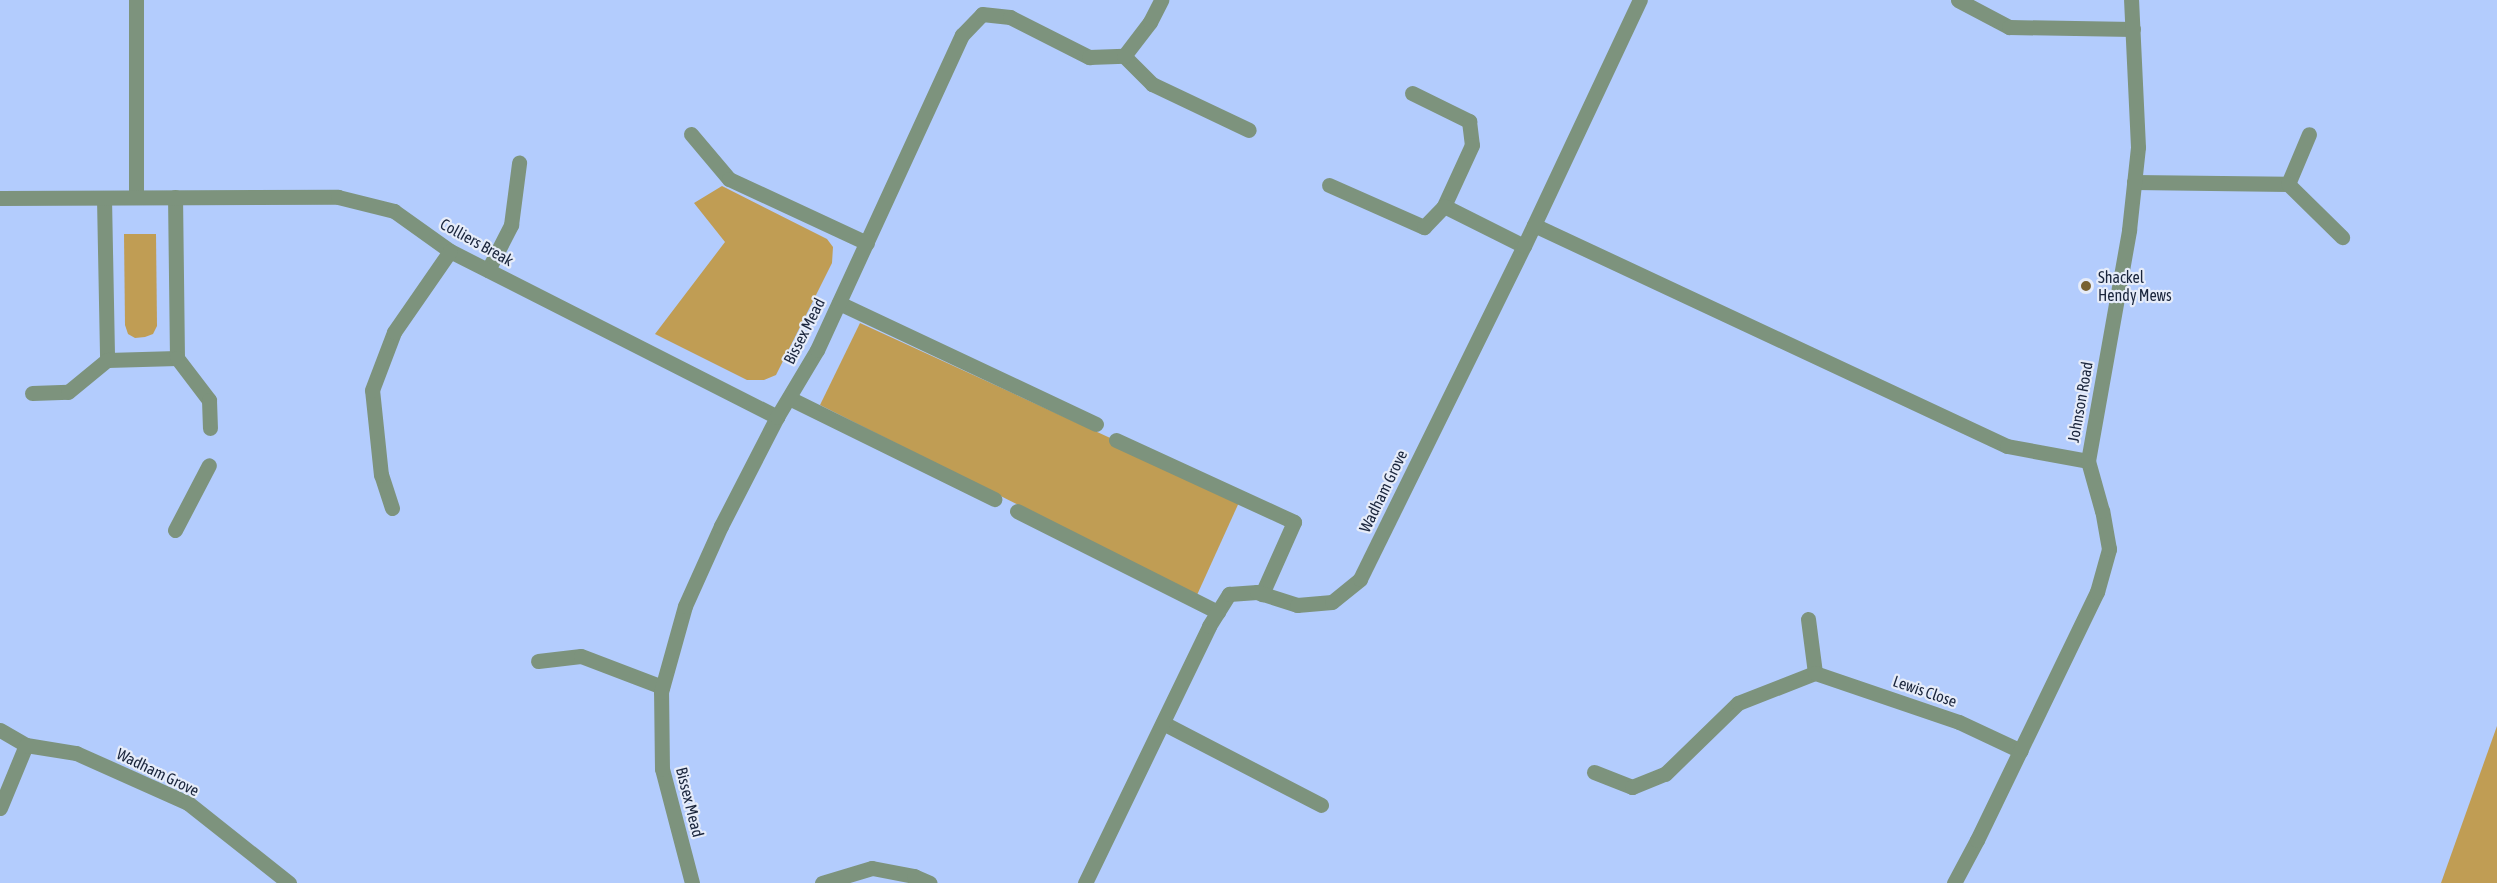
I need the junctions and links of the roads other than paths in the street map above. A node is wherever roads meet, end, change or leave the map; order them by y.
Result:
1 (136, 0) edge
2 (1161, 0) edge
3 (1640, 0) edge
4 (1958, 0) edge
5 (2132, 0) edge
6 (2133, 29) junction
7 (1124, 56) junction
8 (1412, 93) dead end
9 (1249, 130) dead end
10 (691, 134) dead end
11 (2309, 134) dead end
12 (519, 163) dead end
13 (2134, 182) junction
14 (2288, 184) junction
15 (1329, 185) dead end
16 (136, 197) junction
17 (175, 197) junction
18 (0, 198) edge
19 (104, 198) junction
20 (1444, 206) junction
21 (1534, 225) junction
22 (2342, 237) dead end
23 (867, 243) junction
24 (1524, 246) junction
25 (450, 251) junction
26 (488, 270) junction
27 (839, 303) junction
28 (177, 358) junction
29 (107, 360) junction
30 (32, 393) dead end
31 (789, 398) junction
32 (777, 417) junction
33 (1096, 424) dead end
34 (210, 428) dead end
35 (1116, 440) dead end
36 (2088, 461) junction
37 (209, 465) dead end
38 (994, 499) dead end
39 (392, 508) dead end
40 (1017, 511) dead end
41 (174, 530) dead end
42 (1262, 594) junction
43 (1218, 612) junction
44 (1808, 619) dead end
45 (538, 661) dead end
46 (1815, 673) junction
47 (662, 687) junction
48 (1163, 723) junction
49 (0, 730) edge
50 (26, 744) junction
51 (2021, 751) junction
52 (1594, 772) dead end
53 (1321, 805) dead end
54 (0, 808) edge
55 (289, 883) edge
56 (692, 883) edge
57 (822, 883) edge
58 (930, 883) edge
59 (1085, 883) edge
60 (1954, 883) edge

1 - 16 street
2 - 7 street
3 - 21 street, Wadham Grove
4 - 6 street
5 - 6 street, Johnson Road
6 - 13 street, Johnson Road
7 - 9 street
7 - 23 street, Bissex Mead
8 - 20 street
10 - 23 street
11 - 14 street
12 - 26 street
13 - 14 street
13 - 36 street, Johnson Road
14 - 22 street
15 - 20 street
16 - 17 street, Colliers Break
16 - 19 street, Colliers Break
17 - 25 street, Colliers Break
17 - 28 street
18 - 19 street, Colliers Break
19 - 29 street
20 - 24 street
21 - 24 street, Wadham Grove
21 - 36 street
23 - 27 street, Bissex Mead
24 - 42 street, Wadham Grove
25 - 26 street, Colliers Break
25 - 39 street
26 - 32 street, Colliers Break
27 - 31 street, Bissex Mead
27 - 33 street
28 - 29 street
28 - 34 street
29 - 30 street
31 - 32 street, Bissex Mead
31 - 38 street
32 - 47 street, Bissex Mead
35 - 42 street
36 - 51 street, Johnson Road
37 - 41 street
40 - 43 street
42 - 43 street, Wadham Grove
43 - 48 street, Wadham Grove
44 - 46 street
45 - 47 street
46 - 51 street, Lewis Close
46 - 52 street
47 - 56 street, Bissex Mead
48 - 53 street
48 - 59 street, Wadham Grove
49 - 50 street, Wadham Grove
50 - 54 street
50 - 55 street, Wadham Grove
51 - 60 street, Johnson Road
57 - 58 street

